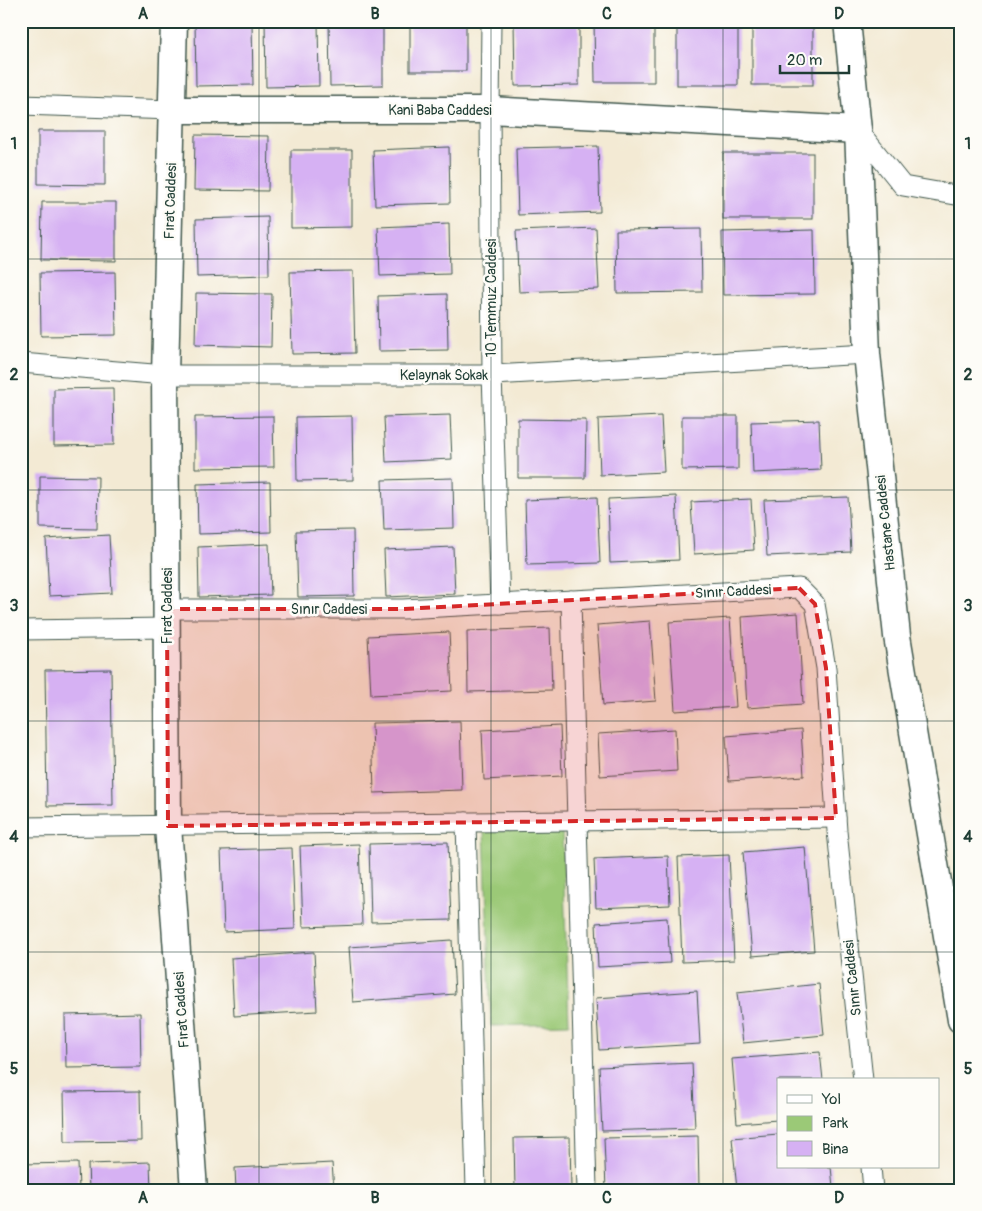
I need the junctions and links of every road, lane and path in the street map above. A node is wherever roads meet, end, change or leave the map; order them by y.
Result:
1 (174, 21) edge
2 (492, 21) edge
3 (847, 21) edge
4 (21, 105) edge
5 (173, 110) junction
6 (490, 110) junction
7 (858, 130) junction
8 (961, 196) edge
9 (867, 354) junction
10 (21, 363) edge
11 (165, 375) junction
12 (492, 375) junction
13 (570, 600) junction
14 (500, 604) junction
15 (167, 619) junction
16 (21, 630) edge
17 (836, 818) junction
18 (577, 820) junction
19 (466, 822) junction
20 (168, 826) junction
21 (21, 827) edge
22 (961, 1020) edge
23 (863, 1078) edge
24 (871, 1168) edge
25 (194, 1190) edge
26 (476, 1190) edge
27 (587, 1190) edge
28 (873, 1190) edge

1 - 5 street, Fırat Caddesi
2 - 6 street, 10 Temmuz Caddesi
3 - 7 street, Hastane Caddesi
4 - 5 street, Kani Baba Caddesi
5 - 6 street, Kani Baba Caddesi
5 - 11 street, Fırat Caddesi
6 - 7 street, Kani Baba Caddesi
6 - 12 street, 10 Temmuz Caddesi
7 - 8 street
7 - 9 street, Hastane Caddesi
9 - 12 street, Kelaynak Sokak
9 - 22 street, Hastane Caddesi
10 - 11 street, Kelaynak Sokak
11 - 12 street, Kelaynak Sokak
11 - 15 street, Fırat Caddesi
12 - 14 street, 10 Temmuz Caddesi
13 - 14 street, Sınır Caddesi
13 - 17 street, Sınır Caddesi
13 - 18 street
14 - 15 street, Sınır Caddesi
15 - 16 street, Sınır Caddesi
15 - 20 street, Fırat Caddesi
17 - 18 street
17 - 23 street, Sınır Caddesi
18 - 19 street
18 - 27 street
19 - 20 street
19 - 26 street
20 - 21 street
20 - 25 street, Fırat Caddesi
24 - 28 street

